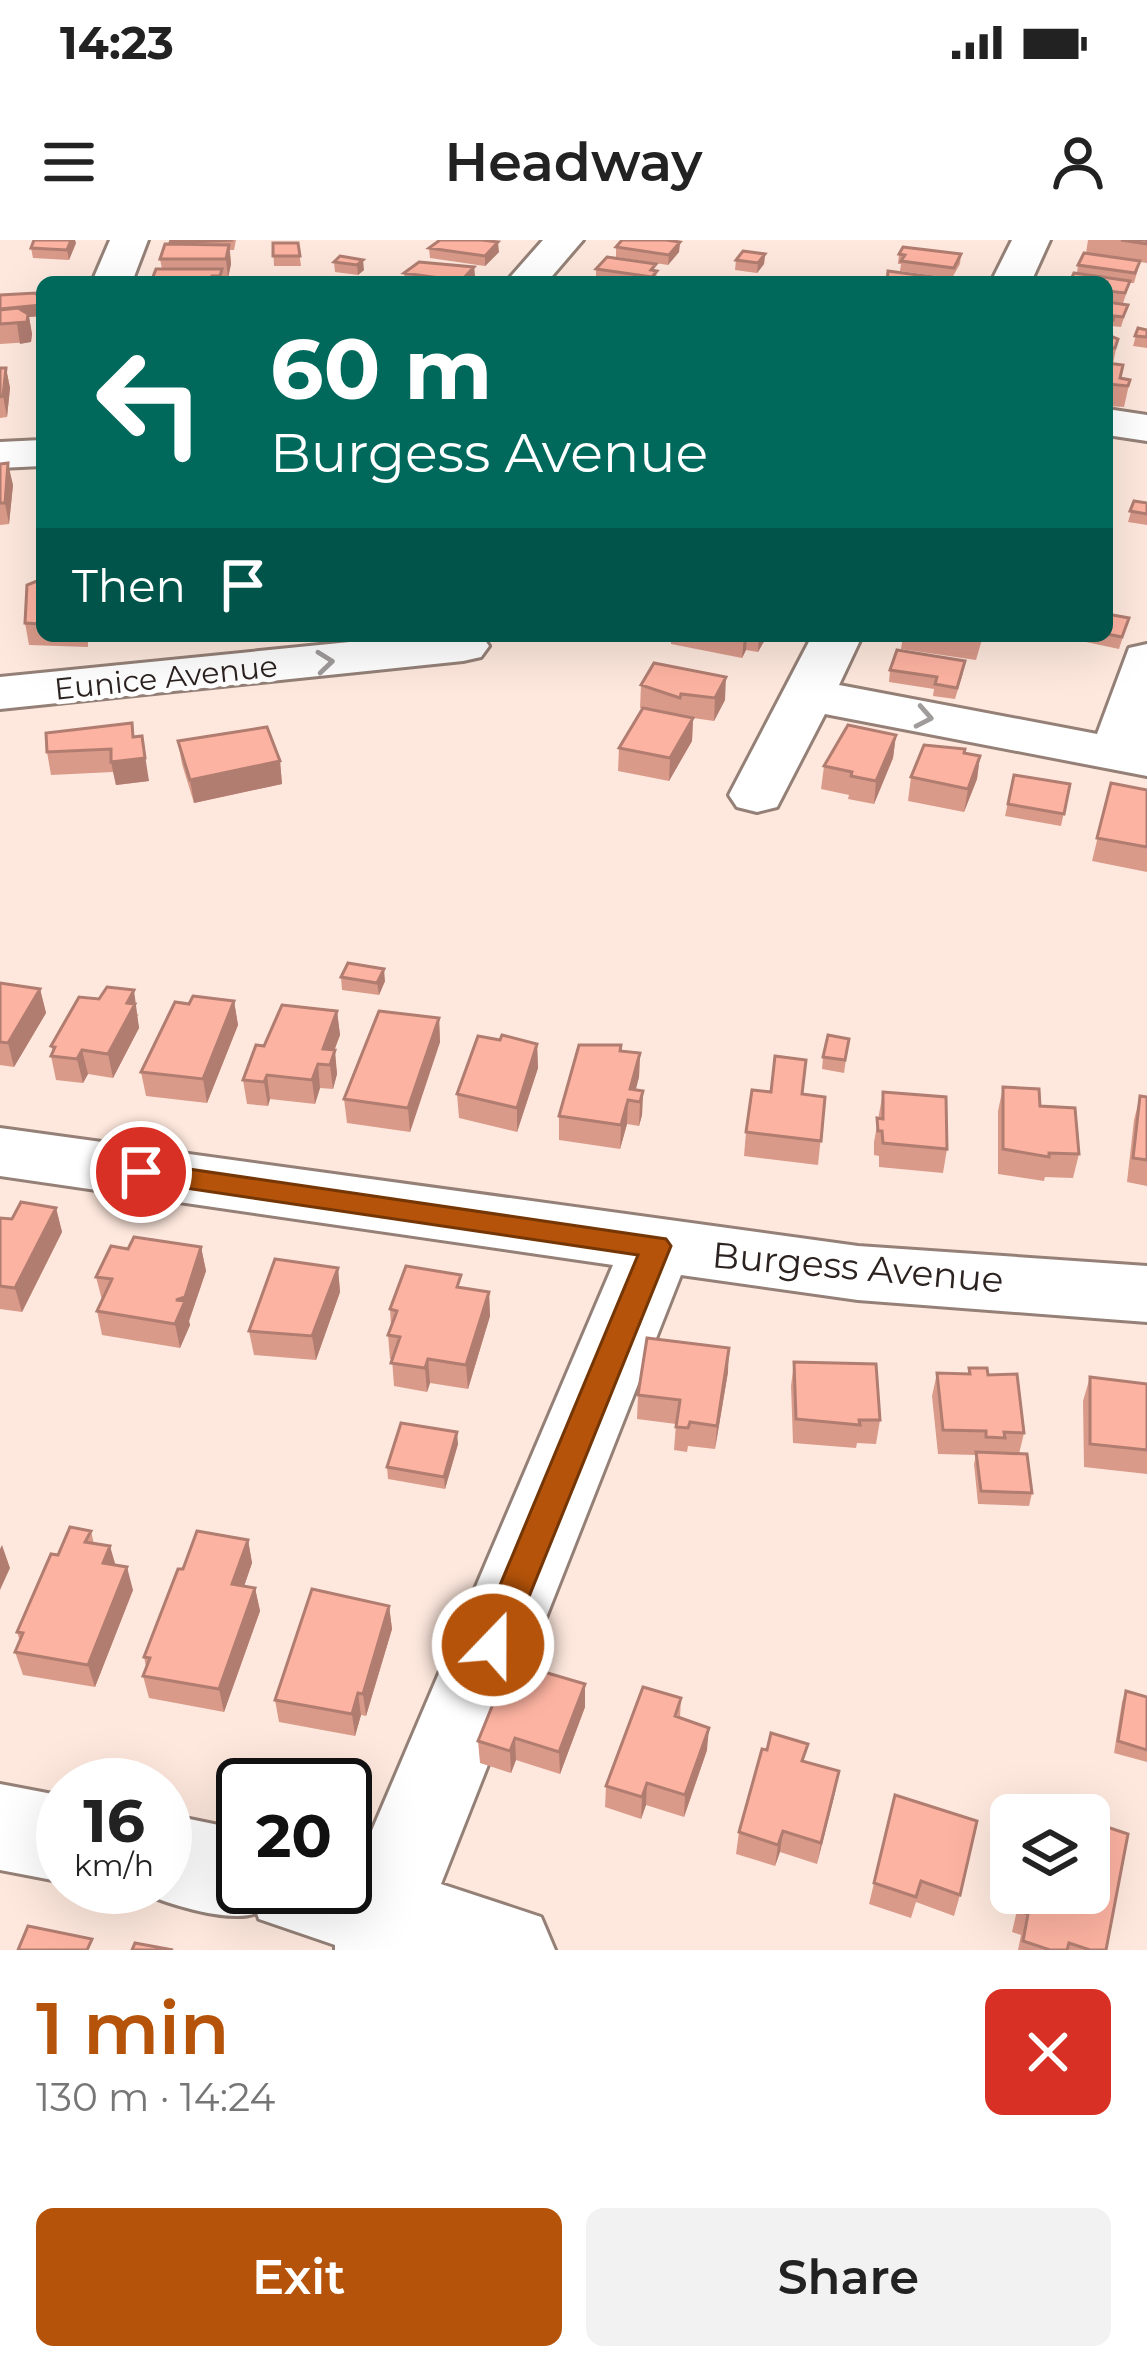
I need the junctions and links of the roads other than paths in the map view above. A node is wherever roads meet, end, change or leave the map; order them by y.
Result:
1 (129, 240) edge
2 (564, 240) edge
3 (1031, 240) edge
4 (114, 276) edge
5 (531, 276) edge
6 (1014, 276) edge
7 (1113, 423) edge
8 (1147, 428) edge
9 (36, 453) edge
10 (0, 455) edge
11 (451, 642) edge
12 (834, 642) edge
13 (1147, 659) edge
14 (0, 693) edge
15 (809, 695) junction
16 (1132, 757) edge
17 (757, 795) dead end
18 (0, 1152) edge
19 (656, 1246) junction
20 (1147, 1294) edge
21 (0, 1827) edge
22 (36, 1834) edge
23 (349, 1914) edge
24 (383, 1930) edge
25 (508, 1950) edge

1 - 4 street
2 - 5 street
3 - 6 street
7 - 8 street
9 - 10 street
14 -> 11 street, Eunice Avenue
12 - 15 street
13 - 16 street
15 -> 16 street
15 - 17 street
18 - 19 street, Burgess Avenue
19 - 20 street, Burgess Avenue
19 - 24 street
21 - 22 street
23 - 24 street
24 - 25 street

